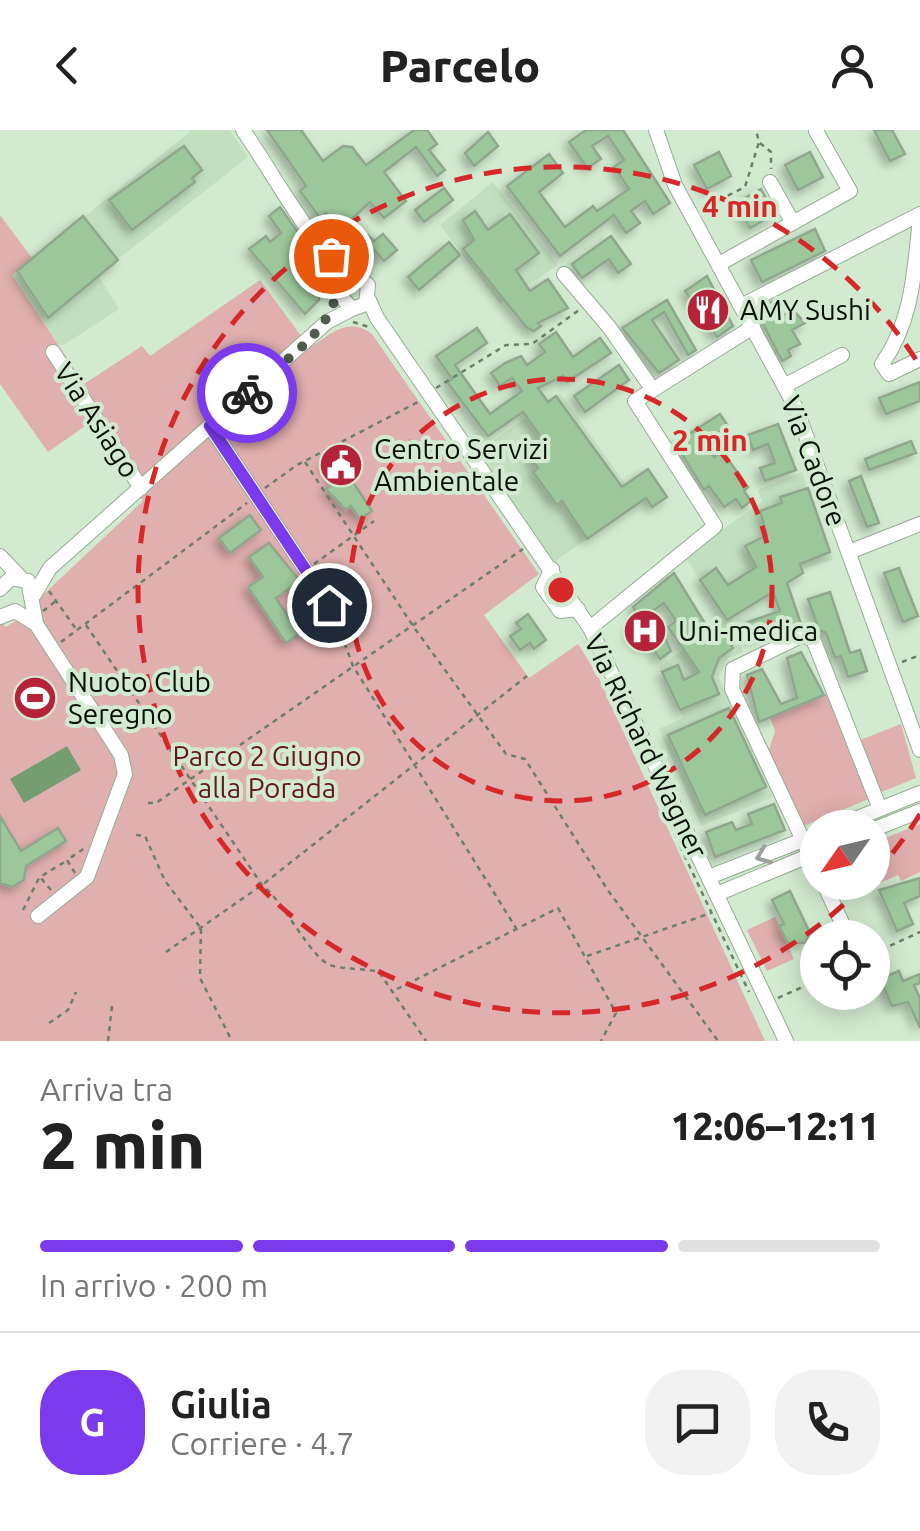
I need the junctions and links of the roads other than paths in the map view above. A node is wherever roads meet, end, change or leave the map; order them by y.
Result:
1 (242, 130) edge
2 (656, 130) edge
3 (816, 131) edge
4 (764, 179) road end
5 (920, 216) edge
6 (793, 223) junction
7 (331, 256) junction
8 (918, 256) edge
9 (719, 264) junction
10 (564, 274) dead end
11 (340, 291) junction
12 (361, 294) junction
13 (912, 300) junction
14 (741, 306) junction
15 (920, 317) edge
16 (334, 322) junction
17 (753, 327) junction
18 (53, 352) dead end
19 (842, 355) dead end
20 (920, 360) edge
21 (786, 385) junction
22 (653, 390) junction
23 (210, 426) junction
24 (140, 488) junction
25 (913, 527) edge
26 (849, 552) junction
27 (0, 556) edge
28 (0, 564) edge
29 (50, 568) junction
30 (22, 578) junction
31 (1, 588) edge
32 (0, 598) edge
33 (37, 604) junction
34 (329, 605) road end
35 (16, 611) junction
36 (0, 617) edge
37 (590, 628) junction
38 (920, 750) edge
39 (920, 793) edge
40 (880, 809) joint
41 (920, 811) edge
42 (890, 823) edge
43 (800, 836) edge
44 (800, 841) edge
45 (800, 860) edge
46 (709, 877) junction
47 (717, 894) junction
48 (38, 916) dead end
49 (786, 1041) edge

1 - 7 street, Via Richard Wagner
2 - 9 street, Via Cadore
3 - 6 street
4 - 6 street
5 - 8 street
5 - 14 street
6 - 9 street
7 - 11 street, Via Richard Wagner
7 - 12 street, Via Richard Wagner
8 - 13 street
9 - 14 street, Via Cadore
10 - 22 street
11 - 12 street
11 - 12 street
11 - 16 street
12 - 16 street
12 - 37 street, Via Richard Wagner
13 - 15 street
13 - 20 street
14 - 17 street, Via Cadore
16 - 23 street
17 - 21 street, Via Cadore
17 - 22 street
18 - 24 street, Via Asiago
19 - 21 street
21 - 26 street, Via Cadore
22 - 37 street
23 - 24 street
23 - 34 street
24 - 29 street
25 - 26 street
26 - 38 street, Via Cadore
27 - 30 street
28 - 31 street
29 - 30 street
29 - 33 street
30 - 31 street
30 - 33 street
32 - 35 street
33 - 35 street
33 - 48 street
35 - 36 street
37 - 46 street, Via Richard Wagner
39 - 40 street
40 - 43 street
41 - 42 street
44 -> 46 street
45 - 47 street
46 - 47 street, Via Richard Wagner
47 - 49 street, Via Richard Wagner

